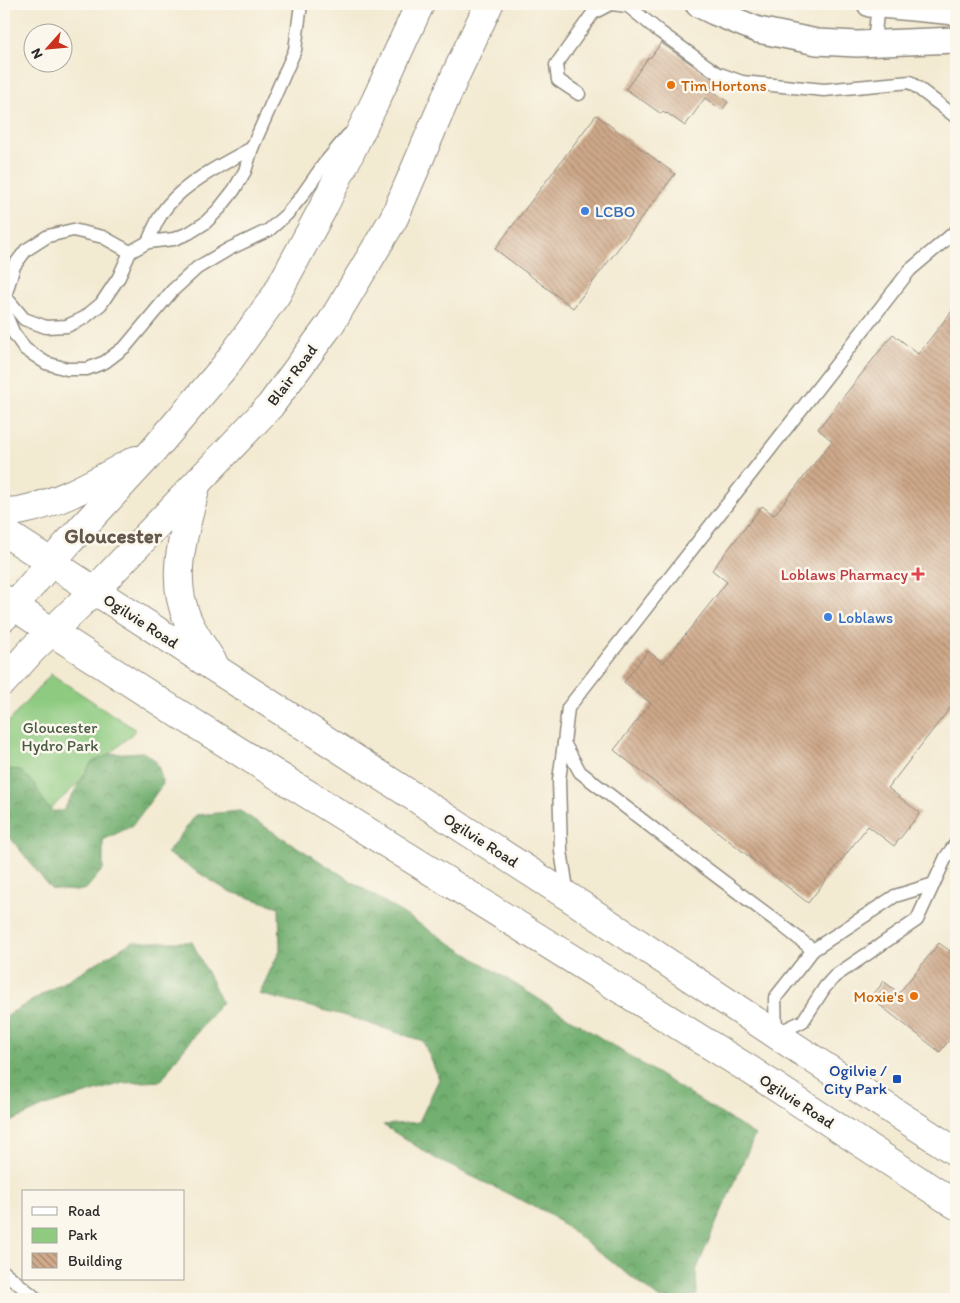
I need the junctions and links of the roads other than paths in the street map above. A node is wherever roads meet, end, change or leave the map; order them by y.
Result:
1 (301, 4) edge
2 (420, 4) edge
3 (611, 4) edge
4 (698, 4) edge
5 (870, 4) edge
6 (878, 4) edge
7 (493, 8) edge
8 (956, 12) edge
9 (956, 40) edge
10 (874, 43) junction
11 (579, 94) dead end
12 (375, 102) junction
13 (956, 117) edge
14 (252, 148) junction
15 (956, 231) edge
16 (148, 242) junction
17 (130, 252) junction
18 (5, 296) junction
19 (152, 452) junction
20 (196, 484) junction
21 (4, 512) edge
22 (4, 532) edge
23 (51, 563) junction
24 (94, 590) junction
25 (7, 607) edge
26 (52, 632) junction
27 (218, 670) junction
28 (4, 681) edge
29 (564, 743) junction
30 (956, 842) edge
31 (934, 884) junction
32 (569, 897) junction
33 (813, 950) junction
34 (776, 1034) junction
35 (956, 1152) edge
36 (956, 1205) edge
37 (4, 1272) edge
38 (37, 1299) edge

1 - 14 lane
2 - 12 main road
3 - 11 lane
3 - 13 lane
4 - 10 street
5 - 6 street
6 - 8 street
6 - 10 lane
7 - 20 main road, Blair Road
9 - 10 street
12 - 18 lane
12 - 19 main road
14 - 16 lane
14 - 16 lane
15 - 29 lane
16 - 17 lane
17 - 18 lane
17 - 18 lane
19 - 21 main road
19 - 23 main road
20 - 24 main road, Blair Road
20 - 27 main road
22 - 23 main road, Ogilvie Road
23 - 24 main road, Ogilvie Road
23 - 25 main road
24 - 26 main road, Blair Road
24 - 27 main road, Ogilvie Road
25 - 26 main road, Ogilvie Road
26 - 28 main road, Blair Road
26 - 36 main road, Ogilvie Road
27 - 32 main road, Ogilvie Road
29 - 32 lane
29 - 33 lane
30 - 31 lane
31 - 33 lane
31 - 34 lane
32 - 34 main road, Ogilvie Road
33 - 34 lane
34 - 35 main road, Ogilvie Road
37 - 38 lane

